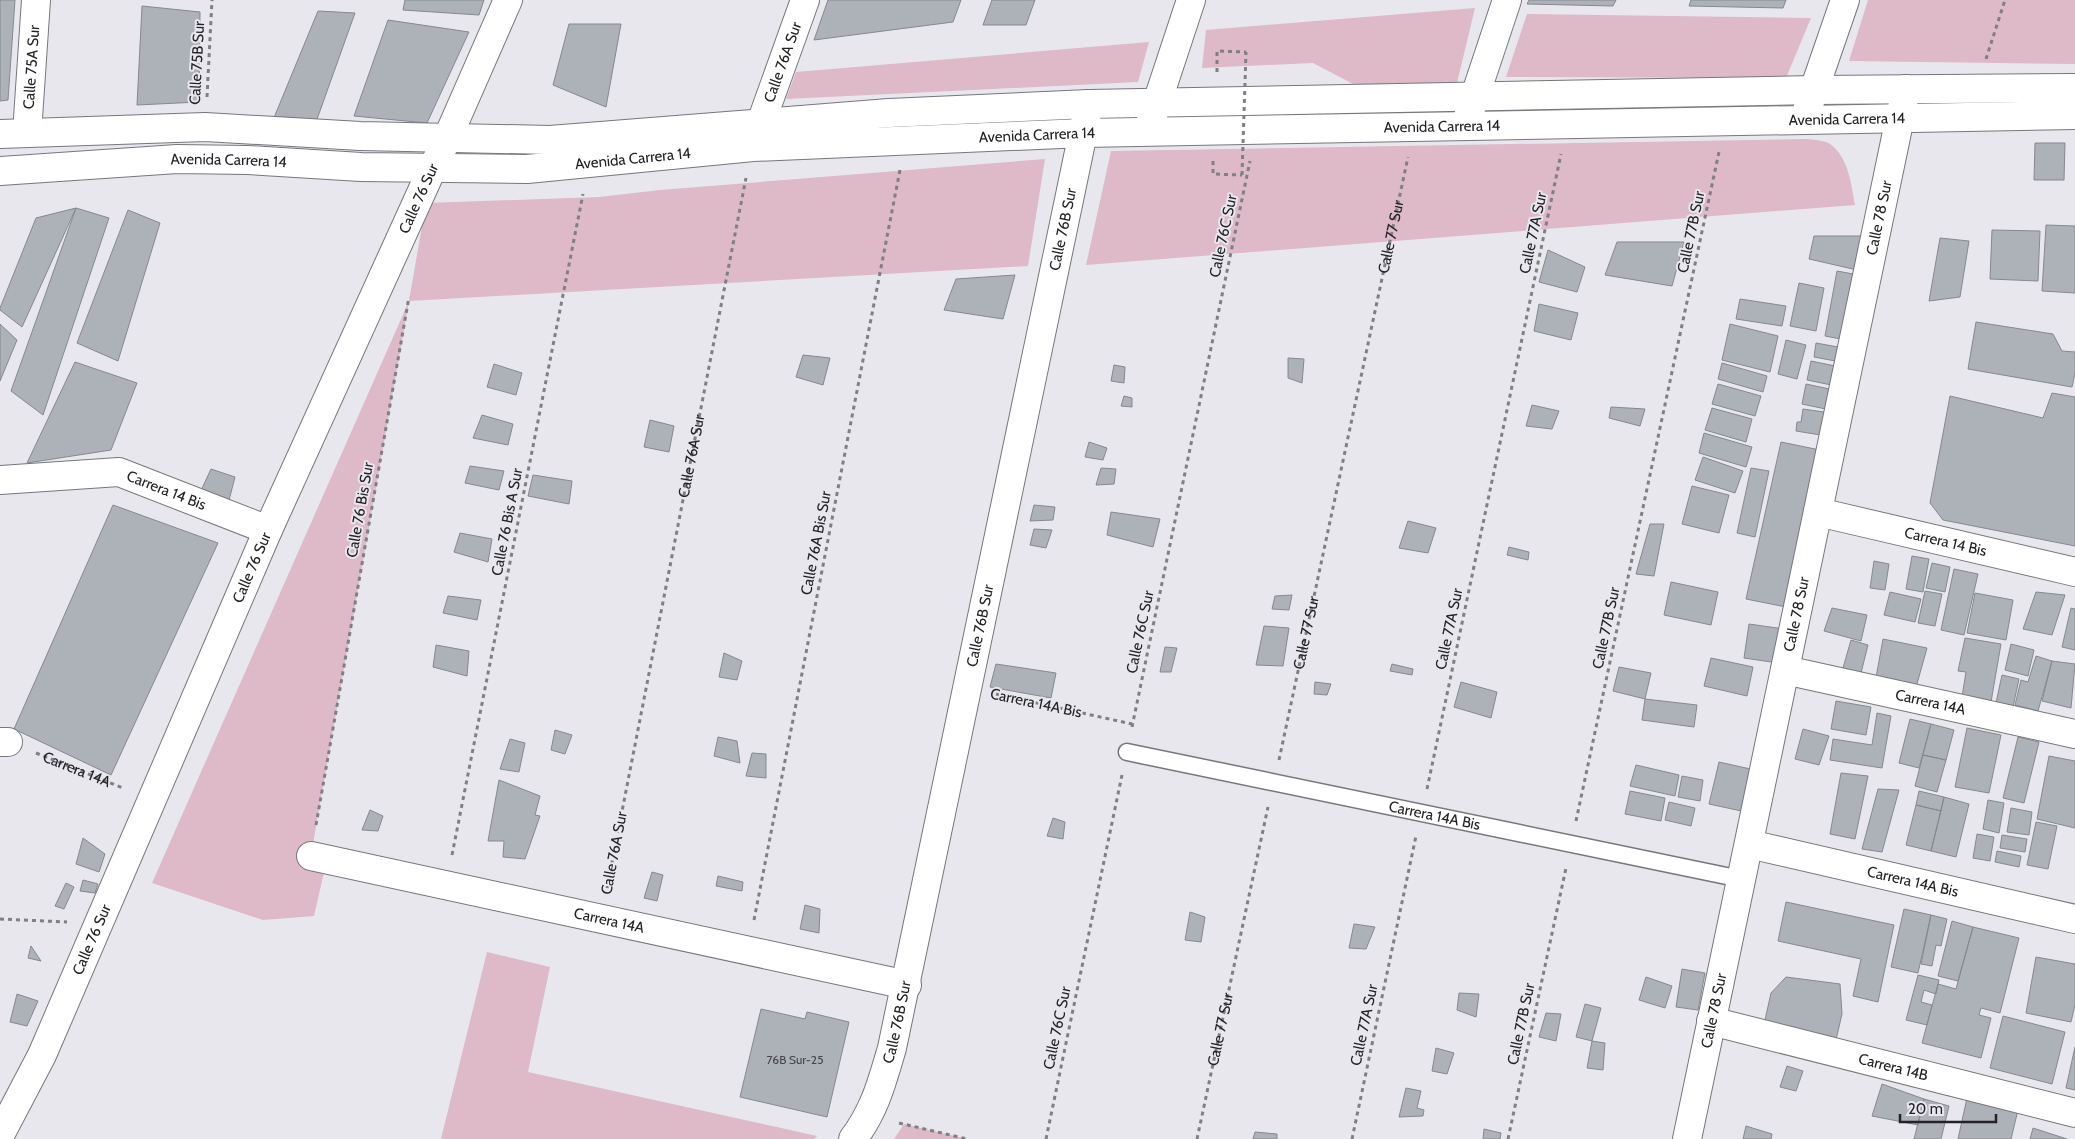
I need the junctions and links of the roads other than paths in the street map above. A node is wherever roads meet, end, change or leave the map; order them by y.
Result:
1 (36, 0) edge
2 (508, 0) edge
3 (805, 0) edge
4 (1190, 0) edge
5 (1507, 0) edge
6 (1844, 0) edge
7 (2075, 88) edge
8 (1906, 89) junction
9 (1814, 90) junction
10 (1475, 96) junction
11 (1157, 103) junction
12 (1089, 104) junction
13 (2075, 115) edge
14 (1900, 118) junction
15 (1804, 119) junction
16 (1465, 126) junction
17 (1147, 132) junction
18 (27, 133) junction
19 (1084, 133) junction
20 (0, 134) edge
21 (757, 134) junction
22 (447, 139) junction
23 (432, 169) junction
24 (2, 176) edge
25 (0, 480) edge
26 (1818, 512) junction
27 (268, 530) junction
28 (2075, 572) edge
29 (1785, 670) junction
30 (2075, 734) edge
31 (1127, 752) road end
32 (1748, 844) junction
33 (311, 856) road end
34 (1741, 878) junction
35 (2075, 919) edge
36 (907, 985) junction
37 (1711, 1021) junction
38 (2075, 1113) edge
39 (9, 1134) edge
40 (853, 1139) edge
41 (1687, 1139) edge

1 - 18 street, Calle 75A Sur
2 - 22 street, Calle 76 Sur
3 - 21 street, Calle 76A Sur
4 - 11 street
5 - 10 street
6 - 9 street
7 - 8 street, Avenida Carrera 14
8 - 9 street, Avenida Carrera 14
8 - 14 street, Calle 78 Sur
9 - 10 street, Avenida Carrera 14
9 - 15 street
10 - 11 street, Avenida Carrera 14
10 - 16 street
11 - 12 street, Avenida Carrera 14
11 - 17 street
12 - 19 street, Calle 76B Sur
12 - 21 street, Avenida Carrera 14
13 - 14 street, Avenida Carrera 14
14 - 15 street, Avenida Carrera 14
14 - 26 street, Calle 78 Sur
15 - 16 street, Avenida Carrera 14
16 - 17 street, Avenida Carrera 14
17 - 19 street, Avenida Carrera 14
18 - 20 street, Avenida Carrera 14
18 - 22 street, Avenida Carrera 14
19 - 21 street, Avenida Carrera 14
19 - 36 street, Calle 76B Sur
21 - 22 street, Avenida Carrera 14
21 - 23 street, Avenida Carrera 14
22 - 23 street, Calle 76 Sur
23 - 24 street, Avenida Carrera 14
23 - 27 street, Calle 76 Sur
25 - 27 street, Carrera 14 Bis
26 - 28 street, Carrera 14 Bis
26 - 29 street, Calle 78 Sur
27 - 39 street, Calle 76 Sur
29 - 30 street, Carrera 14A
29 - 32 street, Calle 78 Sur
31 - 34 lane, Carrera 14A Bis
32 - 34 street, Calle 78 Sur
32 - 35 street, Carrera 14A Bis
33 - 36 street, Carrera 14A
34 - 37 street, Calle 78 Sur
36 - 40 street, Calle 76B Sur
37 - 38 street, Carrera 14B
37 - 41 street, Calle 78 Sur

